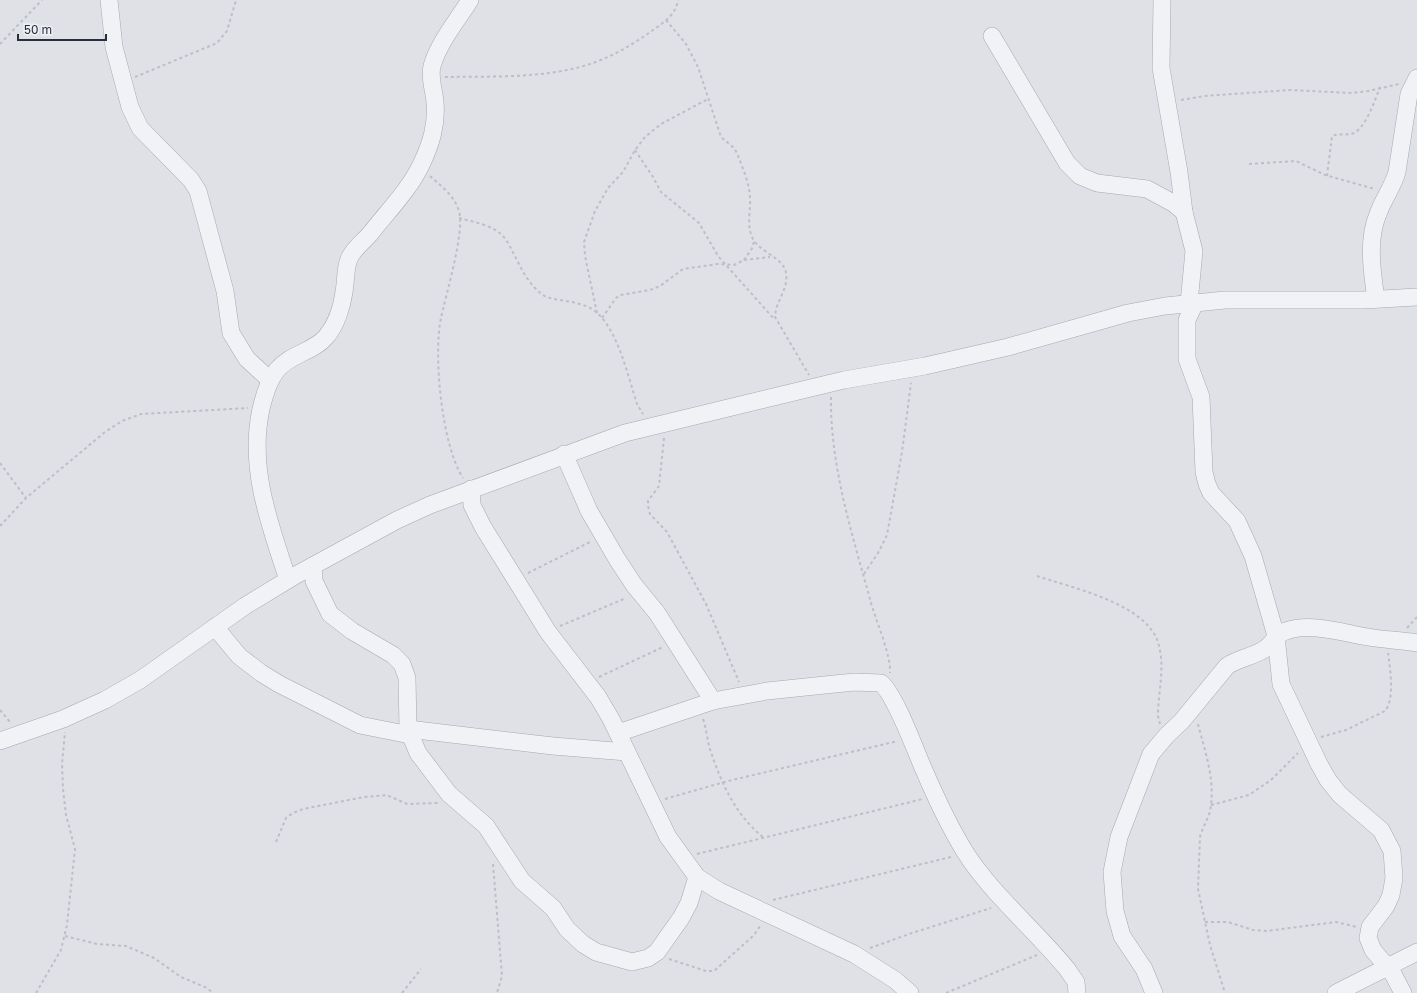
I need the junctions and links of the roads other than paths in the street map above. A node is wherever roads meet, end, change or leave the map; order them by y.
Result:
1 (109, 0) edge
2 (470, 0) edge
3 (1162, 0) edge
4 (992, 36) dead end
5 (1415, 80) edge
6 (1184, 212) junction
7 (1417, 297) edge
8 (1376, 299) junction
9 (1192, 303) junction
10 (270, 380) junction
11 (564, 454) junction
12 (471, 489) junction
13 (313, 566) junction
14 (288, 580) junction
15 (215, 627) junction
16 (1276, 636) junction
17 (1417, 643) edge
18 (706, 704) junction
19 (409, 732) junction
20 (618, 733) junction
21 (0, 741) edge
22 (627, 752) junction
23 (697, 877) junction
24 (1417, 952) edge
25 (1386, 967) junction
26 (910, 993) edge
27 (1076, 993) edge
28 (1154, 993) edge
29 (1336, 993) edge
30 (1403, 993) edge

1 - 10 street
2 - 10 street
3 - 6 street
4 - 6 street
5 - 8 street
6 - 9 street
7 - 8 street
8 - 9 street
9 - 11 street
9 - 16 street
10 - 14 street
11 - 12 street
11 - 18 street
12 - 13 street
12 - 20 street
13 - 14 street
13 - 19 street
14 - 15 street
15 - 19 street
15 - 21 street
16 - 17 street
16 - 25 street
16 - 28 street
18 - 20 street
18 - 27 street
19 - 22 street
19 - 23 street
20 - 22 street
22 - 23 street
23 - 26 street
24 - 25 street
25 - 29 street
25 - 30 street

